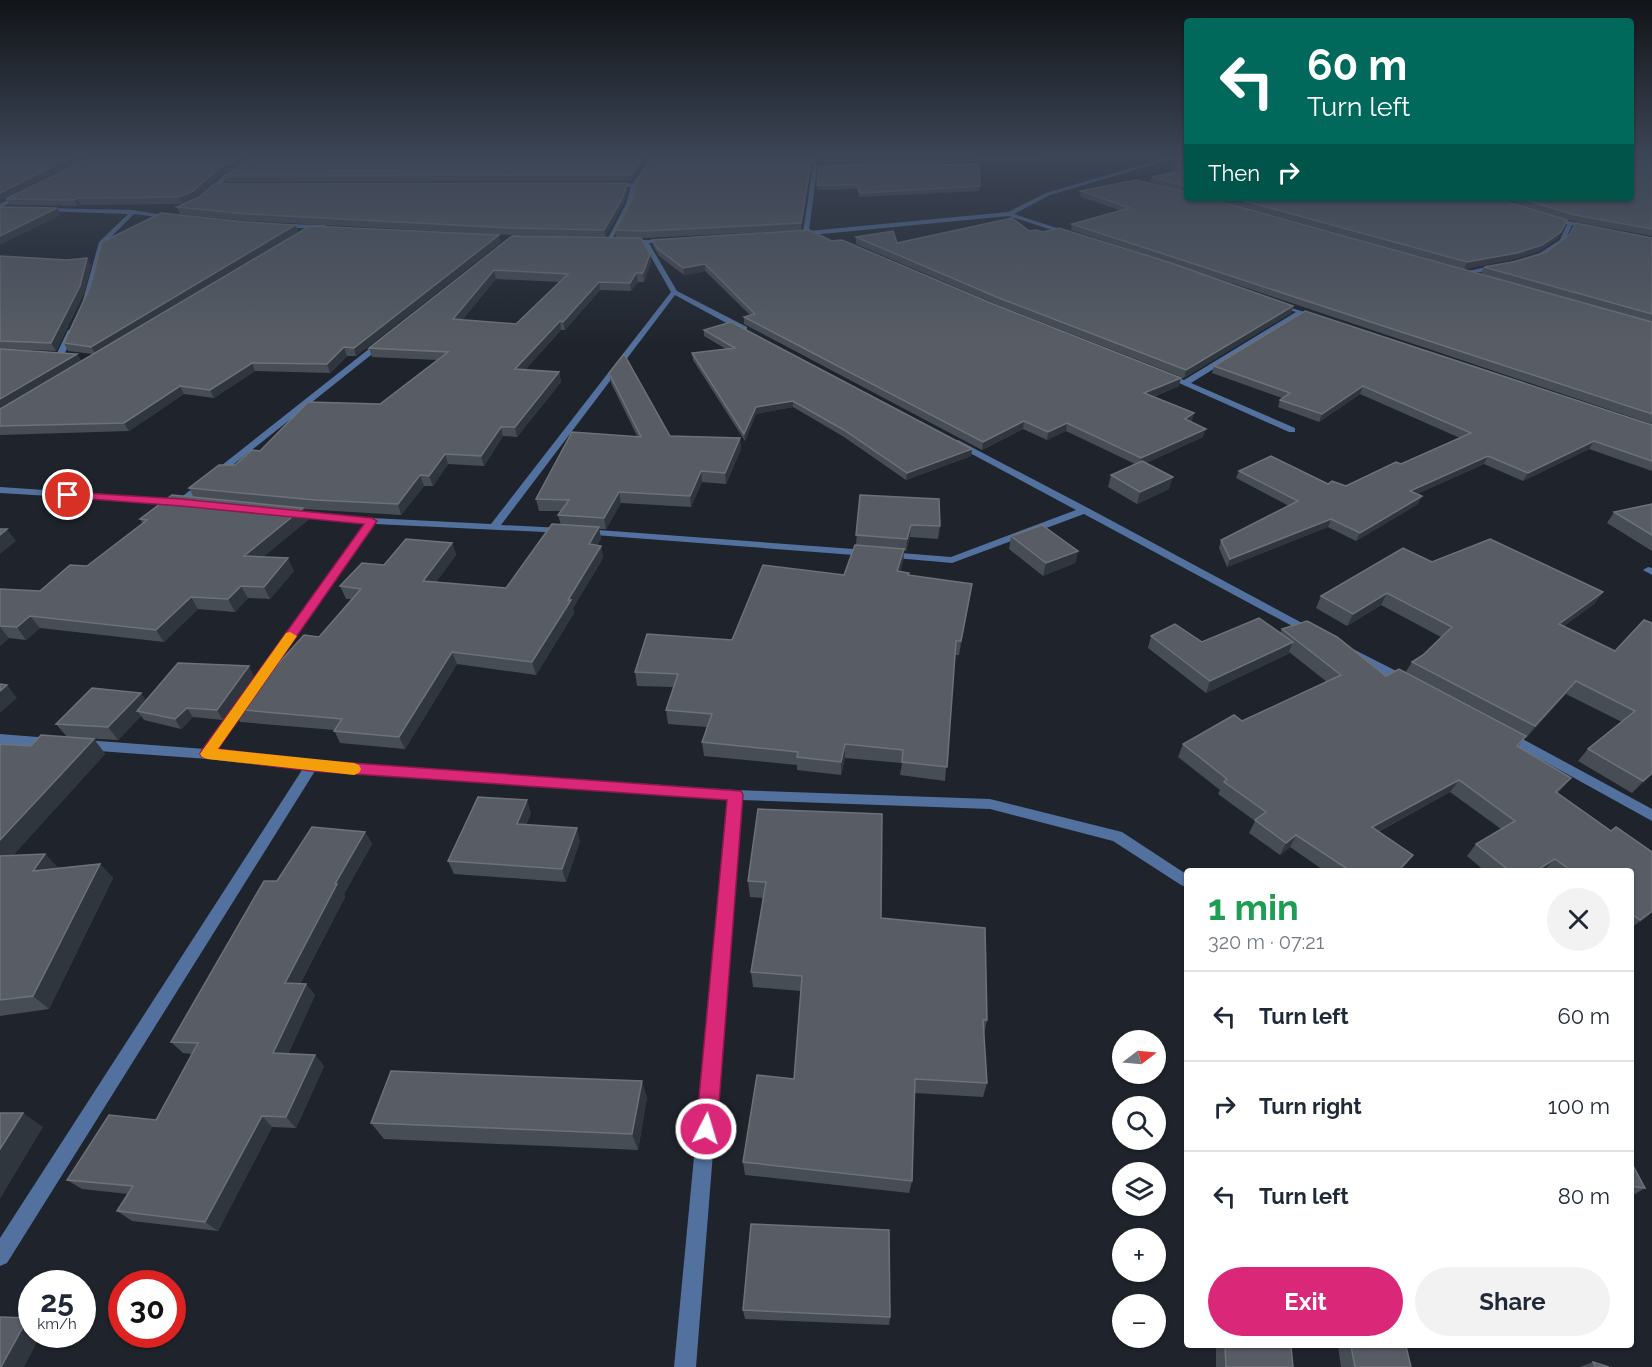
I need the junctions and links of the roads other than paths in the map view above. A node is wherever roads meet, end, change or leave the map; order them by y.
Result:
1 (127, 218) edge
2 (621, 218) edge
3 (808, 218) edge
4 (969, 218) edge
5 (1021, 218) edge
6 (1547, 218) edge
7 (1570, 224) junction
8 (271, 226) edge
9 (314, 227) junction
10 (337, 228) edge
11 (1600, 230) edge
12 (821, 232) junction
13 (304, 233) edge
14 (795, 234) edge
15 (806, 234) junction
16 (1074, 235) edge
17 (832, 237) dead end
18 (680, 240) edge
19 (597, 241) edge
20 (608, 242) junction
21 (645, 242) junction
22 (86, 261) edge
23 (97, 261) junction
24 (1450, 269) edge
25 (1462, 273) junction
26 (1483, 279) edge
27 (674, 292) junction
28 (1268, 300) edge
29 (84, 304) edge
30 (1301, 312) junction
31 (1323, 319) edge
32 (74, 325) edge
33 (392, 334) edge
34 (759, 337) edge
35 (48, 355) edge
36 (60, 355) junction
37 (69, 356) edge
38 (1151, 370) edge
39 (1185, 383) junction
40 (1292, 429) dead end
41 (948, 438) edge
42 (0, 490) edge
43 (181, 502) junction
44 (205, 505) edge
45 (1085, 510) junction
46 (276, 512) edge
47 (372, 521) junction
48 (495, 526) junction
49 (1317, 634) edge
50 (1338, 645) edge
51 (1412, 684) edge
52 (1496, 729) edge
53 (0, 739) edge
54 (207, 754) junction
55 (311, 766) junction
56 (735, 795) junction
57 (1652, 816) edge
58 (1184, 880) edge
59 (0, 1256) edge
60 (686, 1367) edge

1 - 23 street
2 - 20 street
3 - 15 street
4 - 12 street
5 - 16 street
6 - 7 street
7 - 11 street
7 - 25 street
8 - 9 street
9 - 10 street
9 - 13 street
12 - 15 street
12 - 17 street
14 - 15 street
18 - 21 street
19 - 20 street
20 - 21 street
21 - 27 street
22 - 23 street
23 - 29 street
24 - 25 street
25 - 26 street
27 - 34 street
27 - 48 street
28 - 30 street
30 - 31 street
30 - 39 street
32 - 36 street
33 - 43 street
35 - 36 street
36 - 37 street
38 - 39 street
39 - 40 street
41 - 45 street
42 - 43 street
43 - 44 street
45 - 48 street
45 - 49 street
46 - 47 street
47 - 48 street
47 - 54 street
50 - 51 street
52 - 57 street
53 - 54 street
54 - 55 street
55 - 56 street
55 - 59 street
56 - 58 street
56 - 60 street

